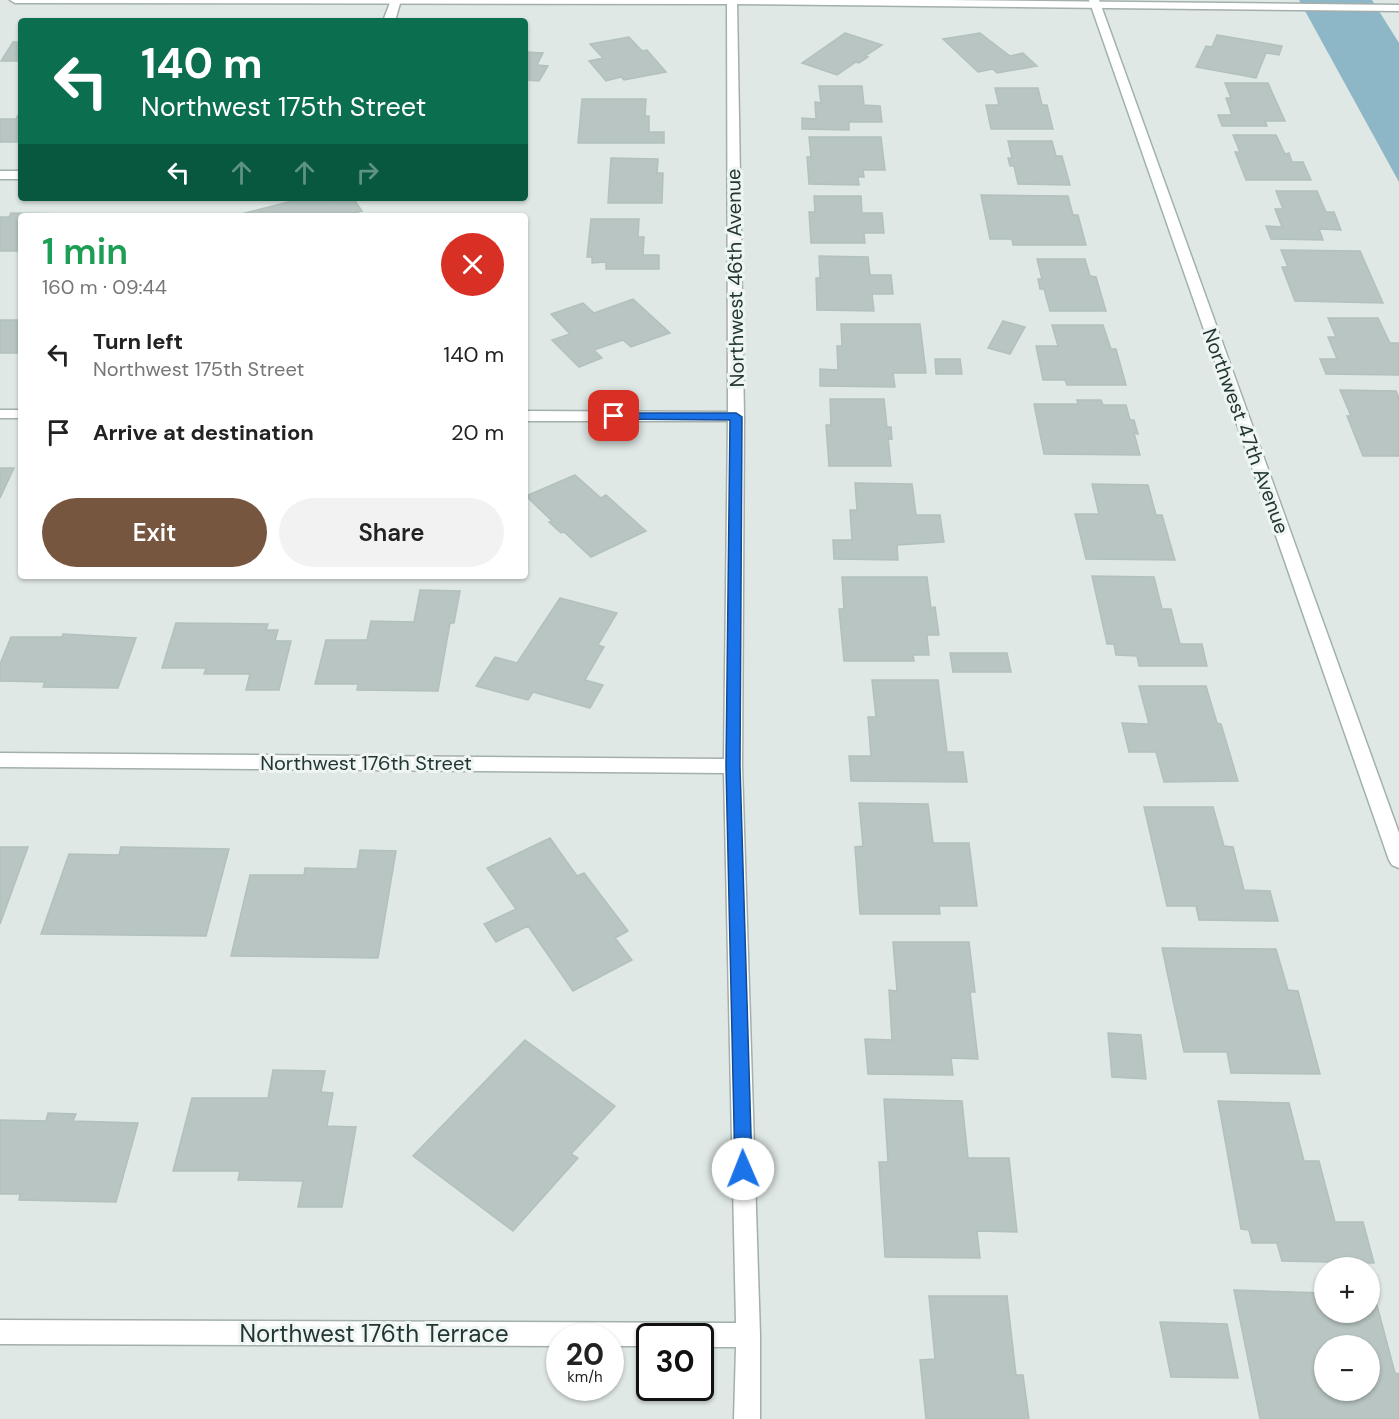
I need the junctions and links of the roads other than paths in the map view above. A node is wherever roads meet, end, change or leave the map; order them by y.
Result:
1 (15, 0) edge
2 (396, 1) edge
3 (732, 1) edge
4 (1095, 3) edge
5 (1399, 8) edge
6 (390, 18) edge
7 (18, 175) edge
8 (0, 176) edge
9 (0, 414) edge
10 (18, 414) edge
11 (528, 416) edge
12 (736, 417) junction
13 (0, 760) edge
14 (733, 766) junction
15 (1399, 860) edge
16 (0, 1332) edge
17 (748, 1335) junction
18 (747, 1419) edge

1 - 2 street
2 - 3 street
2 - 6 street
3 - 4 street
3 - 12 street, Northwest 46th Avenue
4 - 5 street
4 - 15 street, Northwest 47th Avenue
7 - 8 street
9 - 10 street
11 - 12 street
12 - 14 street, Northwest 46th Avenue
13 - 14 street, Northwest 176th Street
14 - 17 street, Northwest 46th Avenue
16 - 17 street, Northwest 176th Terrace
17 - 18 street, Northwest 46th Avenue

